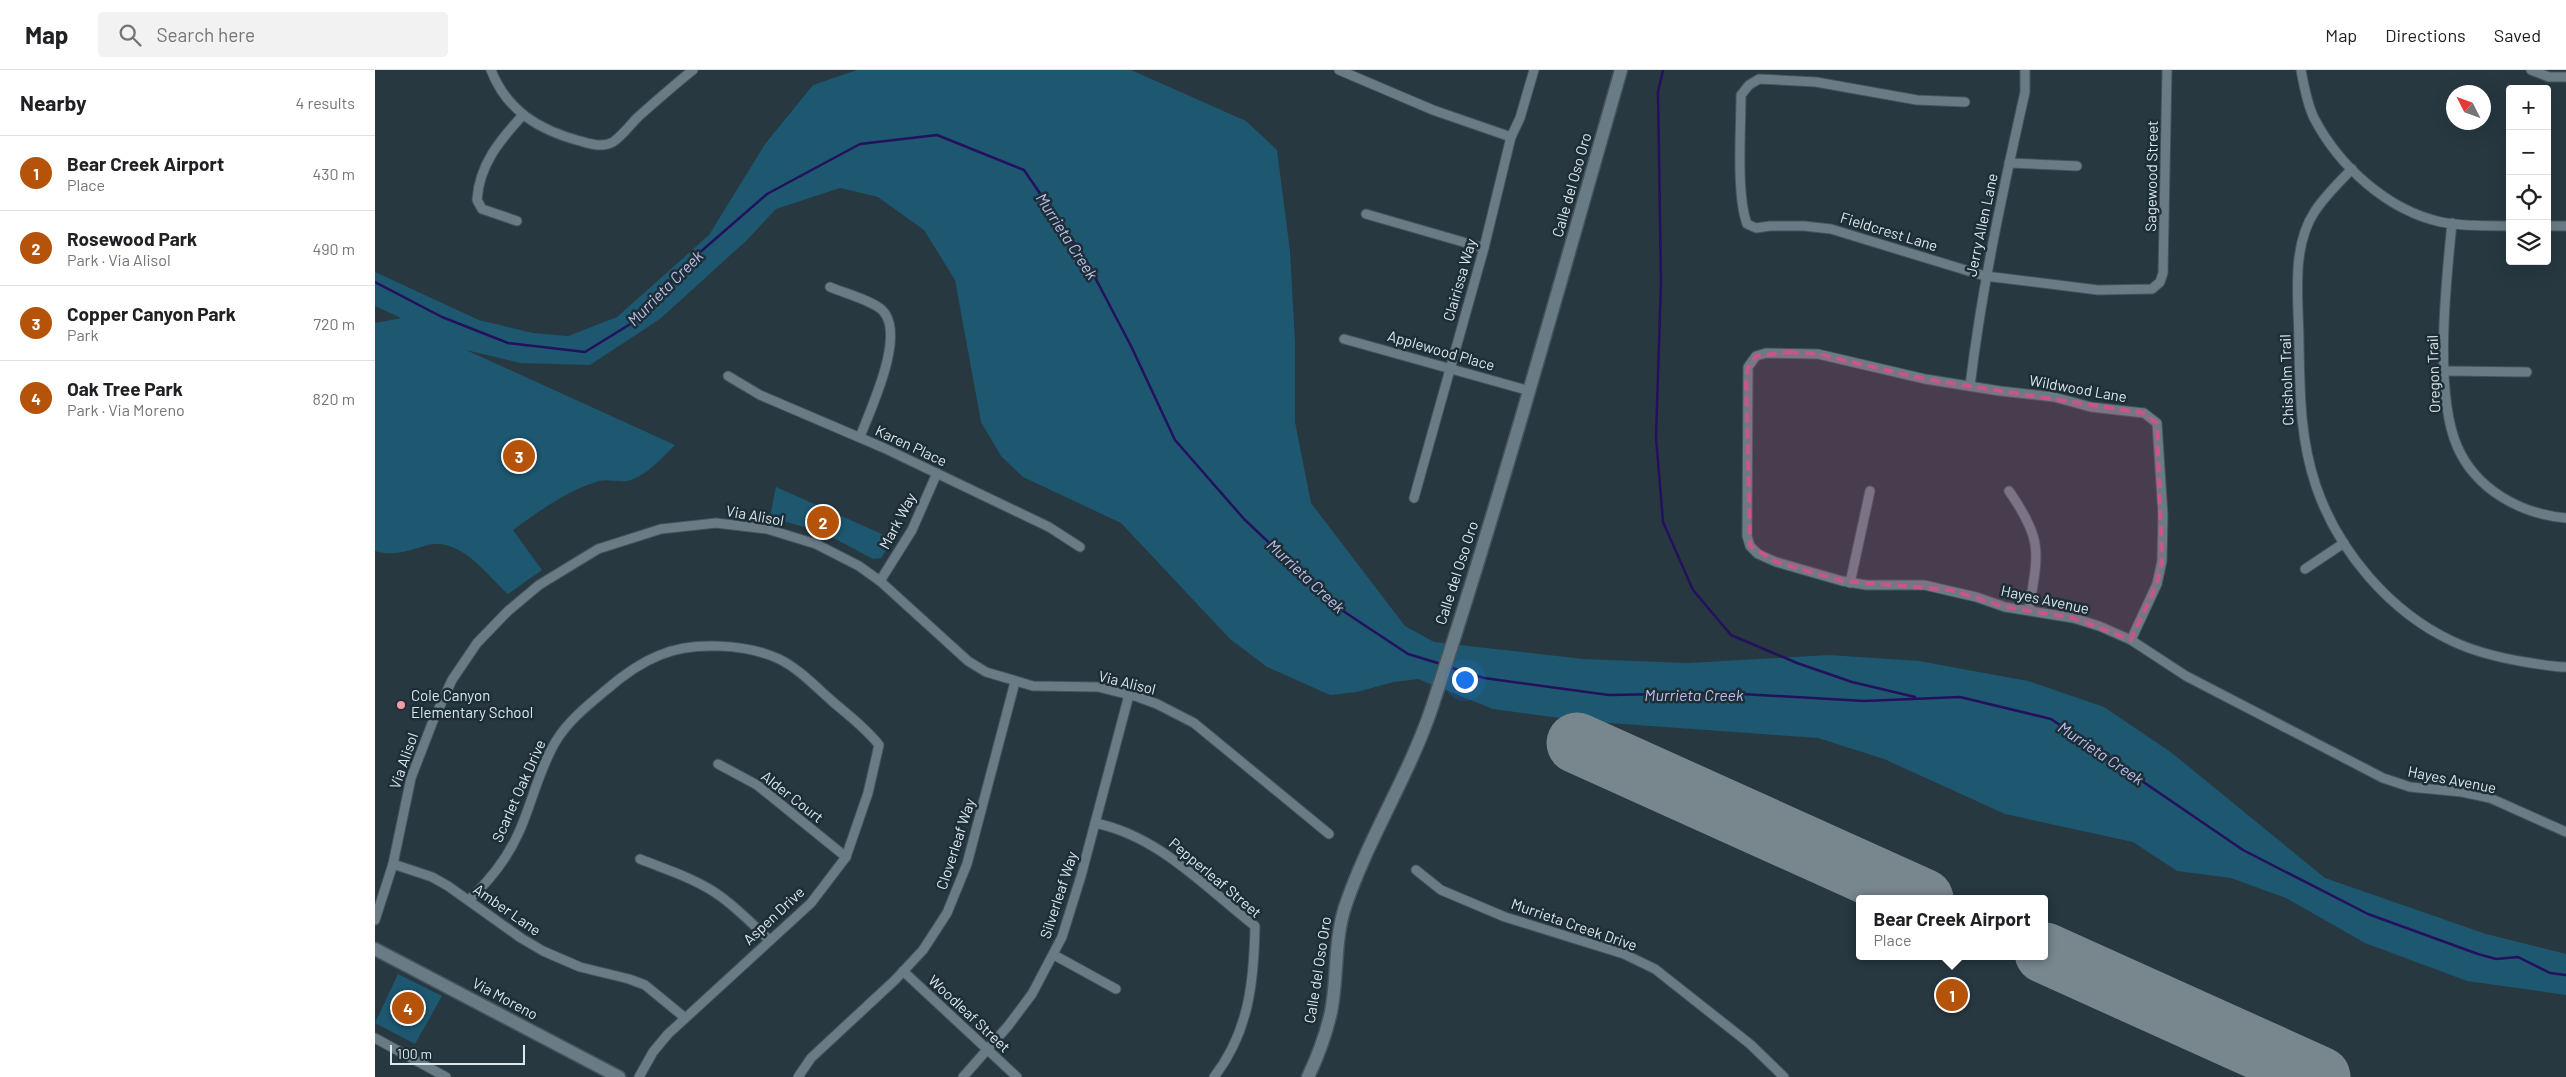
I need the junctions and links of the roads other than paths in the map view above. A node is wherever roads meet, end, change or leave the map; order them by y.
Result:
1 (491, 70) edge
2 (693, 70) edge
3 (1339, 70) edge
4 (1533, 70) edge
5 (1621, 70) edge
6 (2025, 70) edge
7 (2167, 70) edge
8 (2301, 70) edge
9 (2531, 70) edge
10 (2566, 77) edge
11 (1965, 102) dead end
12 (522, 116) junction
13 (1511, 137) junction
14 (2009, 163) junction
15 (2077, 166) dead end
16 (2352, 169) junction
17 (1366, 214) dead end
18 (517, 220) dead end
19 (2452, 223) junction
20 (2506, 226) edge
21 (2551, 226) edge
22 (2566, 226) edge
23 (1484, 248) junction
24 (1985, 276) junction
25 (2161, 282) joint
26 (831, 287) dead end
27 (1343, 339) dead end
28 (1748, 367) joint
29 (1450, 369) junction
30 (2446, 371) junction
31 (2527, 372) dead end
32 (728, 376) dead end
33 (1970, 386) junction
34 (1530, 391) junction
35 (860, 437) junction
36 (937, 473) junction
37 (1870, 491) dead end
38 (2009, 491) dead end
39 (1414, 498) dead end
40 (2566, 518) edge
41 (2343, 543) junction
42 (1080, 548) dead end
43 (2305, 569) dead end
44 (879, 581) junction
45 (1850, 583) junction
46 (2029, 610) junction
47 (2131, 640) junction
48 (2566, 667) edge
49 (1015, 682) junction
50 (1129, 695) junction
51 (879, 745) joint
52 (718, 764) dead end
53 (1095, 823) junction
54 (2566, 832) edge
55 (1329, 834) dead end
56 (846, 857) junction
57 (640, 859) dead end
58 (393, 864) junction
59 (1416, 870) dead end
60 (470, 900) junction
61 (375, 920) edge
62 (769, 940) junction
63 (375, 949) edge
64 (1054, 955) junction
65 (903, 971) junction
66 (1116, 989) dead end
67 (684, 1017) junction
68 (375, 1038) edge
69 (987, 1050) junction
70 (446, 1077) edge
71 (619, 1077) edge
72 (639, 1077) edge
73 (798, 1077) edge
74 (963, 1077) edge
75 (1017, 1077) edge
76 (1214, 1077) edge
77 (1308, 1077) edge
78 (1784, 1077) edge

1 - 12 street
2 - 12 street
3 - 13 street
4 - 13 street, Clairissa Way
5 - 34 main road, Calle del Oso Oro
6 - 14 street, Jerry Allen Lane
7 - 25 street, Sagewood Street
8 - 16 street
9 - 10 street
11 - 24 street, Fieldcrest Lane
12 - 18 street
13 - 23 street, Clairissa Way
14 - 15 street
14 - 24 street, Jerry Allen Lane
16 - 19 street
16 - 41 street, Chisholm Trail
17 - 23 street
19 - 20 street
19 - 30 street, Oregon Trail
21 - 22 street
23 - 29 street, Clairissa Way
24 - 25 street, Fieldcrest Lane
24 - 33 street, Jerry Allen Lane
26 - 35 street
27 - 29 street, Applewood Place
28 - 33 street, Wildwood Lane
28 - 45 street, Hayes Avenue
29 - 34 street, Applewood Place
29 - 39 street, Clairissa Way
30 - 31 street
30 - 40 street, Oregon Trail
32 - 35 street, Karen Place
33 - 47 street, Wildwood Lane
34 - 77 main road, Calle del Oso Oro
35 - 36 street, Karen Place
36 - 42 street, Karen Place
36 - 44 street, Mark Way
37 - 45 street
38 - 46 street
41 - 43 street
41 - 48 street, Chisholm Trail
44 - 49 street, Via Alisol
44 - 58 street, Via Alisol
45 - 46 street, Hayes Avenue
46 - 47 street, Hayes Avenue
47 - 54 street, Hayes Avenue
49 - 50 street, Via Alisol
49 - 65 street, Cloverleaf Way
50 - 53 street, Silverleaf Way
50 - 55 street, Via Alisol
51 - 56 street, Aspen Drive
51 - 60 street, Scarlet Oak Drive
52 - 56 street, Alder Court
53 - 64 street, Silverleaf Way
53 - 76 street, Pepperleaf Street
56 - 62 street, Aspen Drive
57 - 62 street
58 - 60 street, Amber Lane
58 - 61 street, Via Alisol
59 - 78 street, Murrieta Creek Drive
60 - 67 street, Amber Lane
62 - 67 street, Aspen Drive
63 - 71 main road, Via Moreno
64 - 66 street
64 - 69 street, Silverleaf Way
65 - 69 street, Woodleaf Street
65 - 73 street, Cloverleaf Way
67 - 72 street, Aspen Drive
68 - 70 street
69 - 74 street, Silverleaf Way
69 - 75 street, Woodleaf Street

